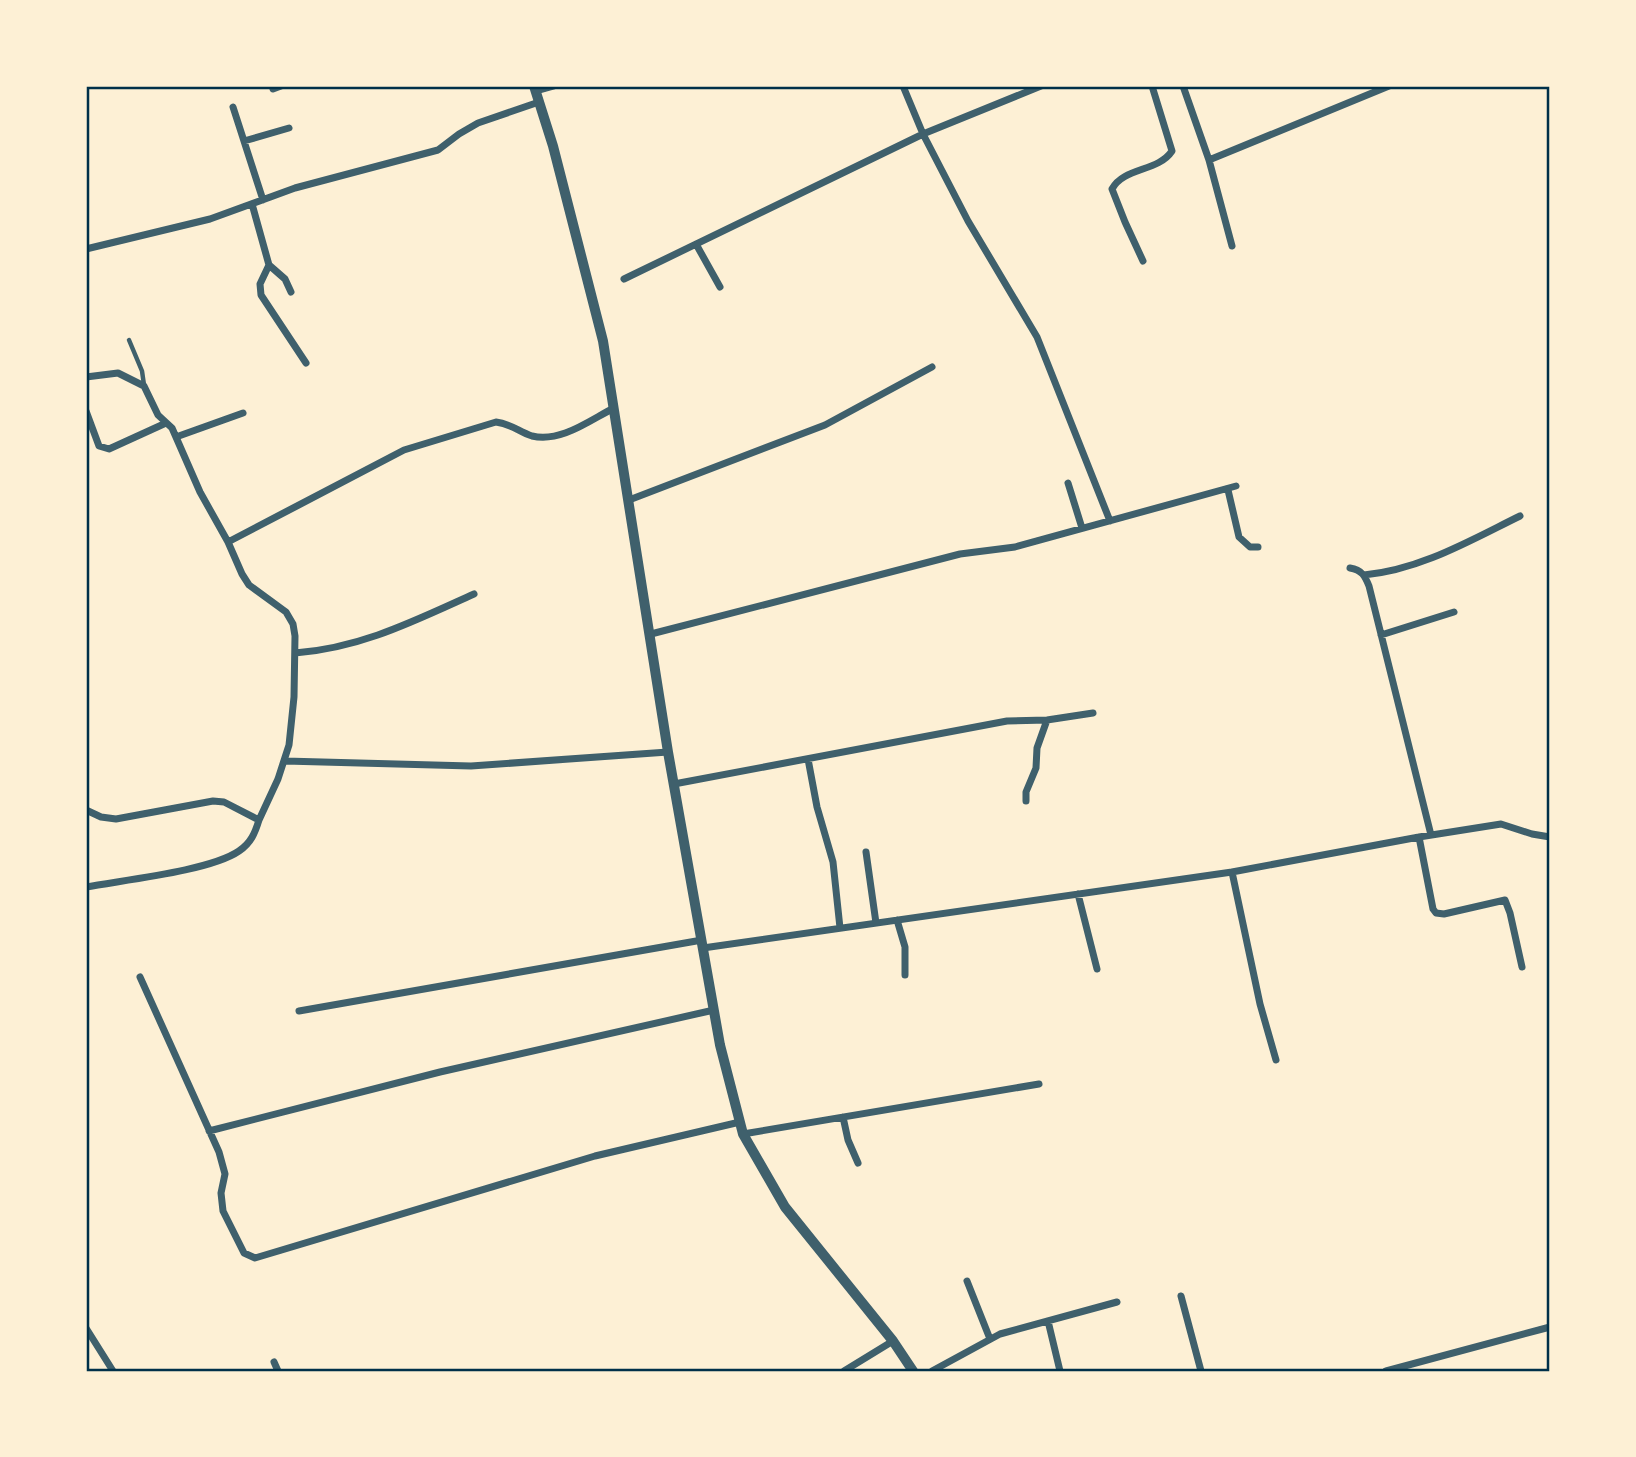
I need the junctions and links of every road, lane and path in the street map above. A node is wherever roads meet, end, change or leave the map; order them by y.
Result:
1 (554, 86) edge
2 (903, 86) edge
3 (1041, 86) edge
4 (1152, 86) edge
5 (1183, 86) edge
6 (1390, 86) edge
7 (536, 93) edge
8 (233, 107) dead end
9 (289, 128) dead end
10 (923, 134) junction
11 (244, 141) junction
12 (1209, 160) junction
13 (263, 200) junction
14 (252, 204) junction
15 (696, 244) junction
16 (1232, 246) dead end
17 (86, 249) edge
18 (1143, 261) dead end
19 (269, 265) junction
20 (624, 279) dead end
21 (720, 287) dead end
22 (291, 292) dead end
23 (129, 340) dead end
24 (306, 363) dead end
25 (932, 367) dead end
26 (86, 377) edge
27 (144, 386) junction
28 (614, 408) junction
29 (86, 411) edge
30 (243, 413) dead end
31 (166, 424) junction
32 (176, 436) junction
33 (1069, 483) dead end
34 (629, 500) junction
35 (1520, 516) dead end
36 (1110, 521) junction
37 (1082, 528) junction
38 (228, 542) junction
39 (1258, 547) dead end
40 (1350, 568) dead end
41 (1364, 575) junction
42 (474, 594) dead end
43 (1454, 612) dead end
44 (651, 634) junction
45 (1381, 635) junction
46 (295, 653) junction
47 (1093, 713) dead end
48 (1047, 720) junction
49 (668, 752) junction
50 (808, 759) junction
51 (285, 761) junction
52 (674, 784) junction
53 (1026, 801) dead end
54 (86, 810) edge
55 (259, 820) junction
56 (1430, 835) junction
57 (1419, 837) junction
58 (1550, 837) edge
59 (866, 852) dead end
60 (1232, 872) junction
61 (86, 887) edge
62 (1078, 894) junction
63 (897, 920) junction
64 (876, 923) junction
65 (840, 928) junction
66 (702, 944) junction
67 (1522, 967) dead end
68 (1097, 969) dead end
69 (905, 975) dead end
70 (140, 977) dead end
71 (714, 1010) junction
72 (299, 1011) dead end
73 (1276, 1060) dead end
74 (1040, 1084) dead end
75 (844, 1117) junction
76 (742, 1128) junction
77 (209, 1132) junction
78 (858, 1163) dead end
79 (967, 1281) dead end
80 (1181, 1296) dead end
81 (1117, 1302) dead end
82 (1048, 1321) junction
83 (1550, 1327) edge
84 (86, 1328) edge
85 (990, 1339) junction
86 (893, 1341) junction
87 (274, 1362) dead end
88 (113, 1371) edge
89 (278, 1371) edge
90 (844, 1371) edge
91 (913, 1371) edge
92 (932, 1371) edge
93 (1060, 1371) edge
94 (1200, 1371) edge
95 (1386, 1371) edge

1 - 7 street
2 - 10 street
3 - 10 street
4 - 18 street
5 - 12 street
6 - 12 street
7 - 13 street
7 - 28 street
8 - 11 street
9 - 11 street
10 - 15 street
10 - 36 street
11 - 13 street
12 - 16 street
13 - 14 street
14 - 17 street
14 - 19 street
15 - 20 street
15 - 21 street
19 - 22 street
19 - 24 street
23 - 27 lane
25 - 34 street
26 - 27 street
27 - 31 street
28 - 34 street
28 - 38 street
29 - 31 street
30 - 32 street
31 - 32 street
32 - 38 street
33 - 37 street
34 - 44 street
35 - 41 street
36 - 37 street
36 - 39 street
37 - 44 street
38 - 46 street
40 - 41 street
41 - 45 street
42 - 46 street
43 - 45 street
44 - 49 street
45 - 56 street
46 - 51 street
47 - 48 street
48 - 50 street
48 - 53 street
49 - 51 street
49 - 52 street
50 - 52 street
50 - 65 street
51 - 55 street
52 - 66 street
54 - 55 street
55 - 61 street
56 - 57 street
56 - 58 street
57 - 60 street
57 - 67 street
59 - 64 street
60 - 62 street
60 - 73 street
62 - 63 street
62 - 68 street
63 - 64 street
63 - 69 street
64 - 65 street
65 - 66 street
66 - 71 street
66 - 72 street
70 - 77 street
71 - 76 street
71 - 77 street
74 - 75 street
75 - 76 street
75 - 78 street
76 - 77 street
76 - 86 street
79 - 85 street
80 - 94 street
81 - 82 street
82 - 85 street
82 - 93 street
83 - 95 street
84 - 88 street
85 - 92 street
86 - 90 street
86 - 91 street
87 - 89 street

